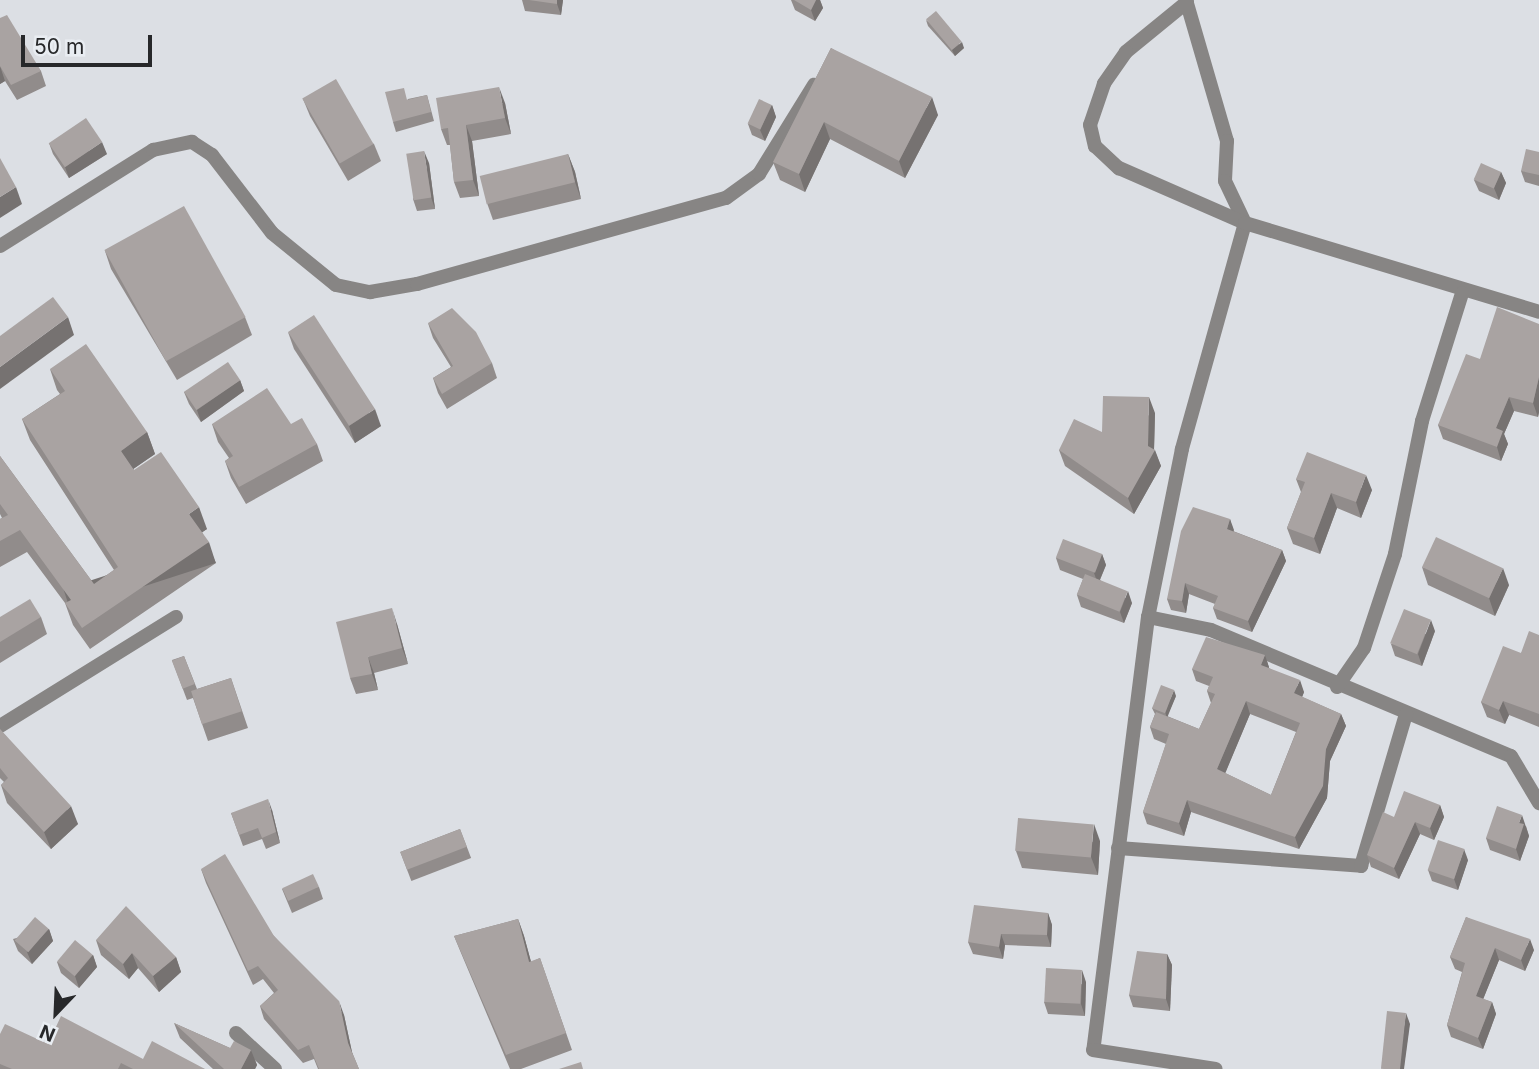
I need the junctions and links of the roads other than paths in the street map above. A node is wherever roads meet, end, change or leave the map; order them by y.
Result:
1 (1187, 1) edge
2 (822, 71) edge
3 (1245, 223) junction
4 (0, 246) edge
5 (1462, 293) junction
6 (1539, 312) edge
7 (176, 617) dead end
8 (1148, 617) junction
9 (1337, 687) junction
10 (1406, 714) junction
11 (0, 726) edge
12 (1539, 803) edge
13 (1118, 848) junction
14 (236, 1033) dead end
15 (1107, 1063) edge
16 (275, 1069) edge
17 (1216, 1069) edge

1 - 3 street
1 - 3 street
2 - 4 street
3 - 5 street
3 - 8 street
5 - 6 street
5 - 9 street
7 - 11 street
8 - 9 street
8 - 13 street
9 - 10 street
10 - 12 street
10 - 13 street
13 - 15 street
14 - 16 street
15 - 17 street

